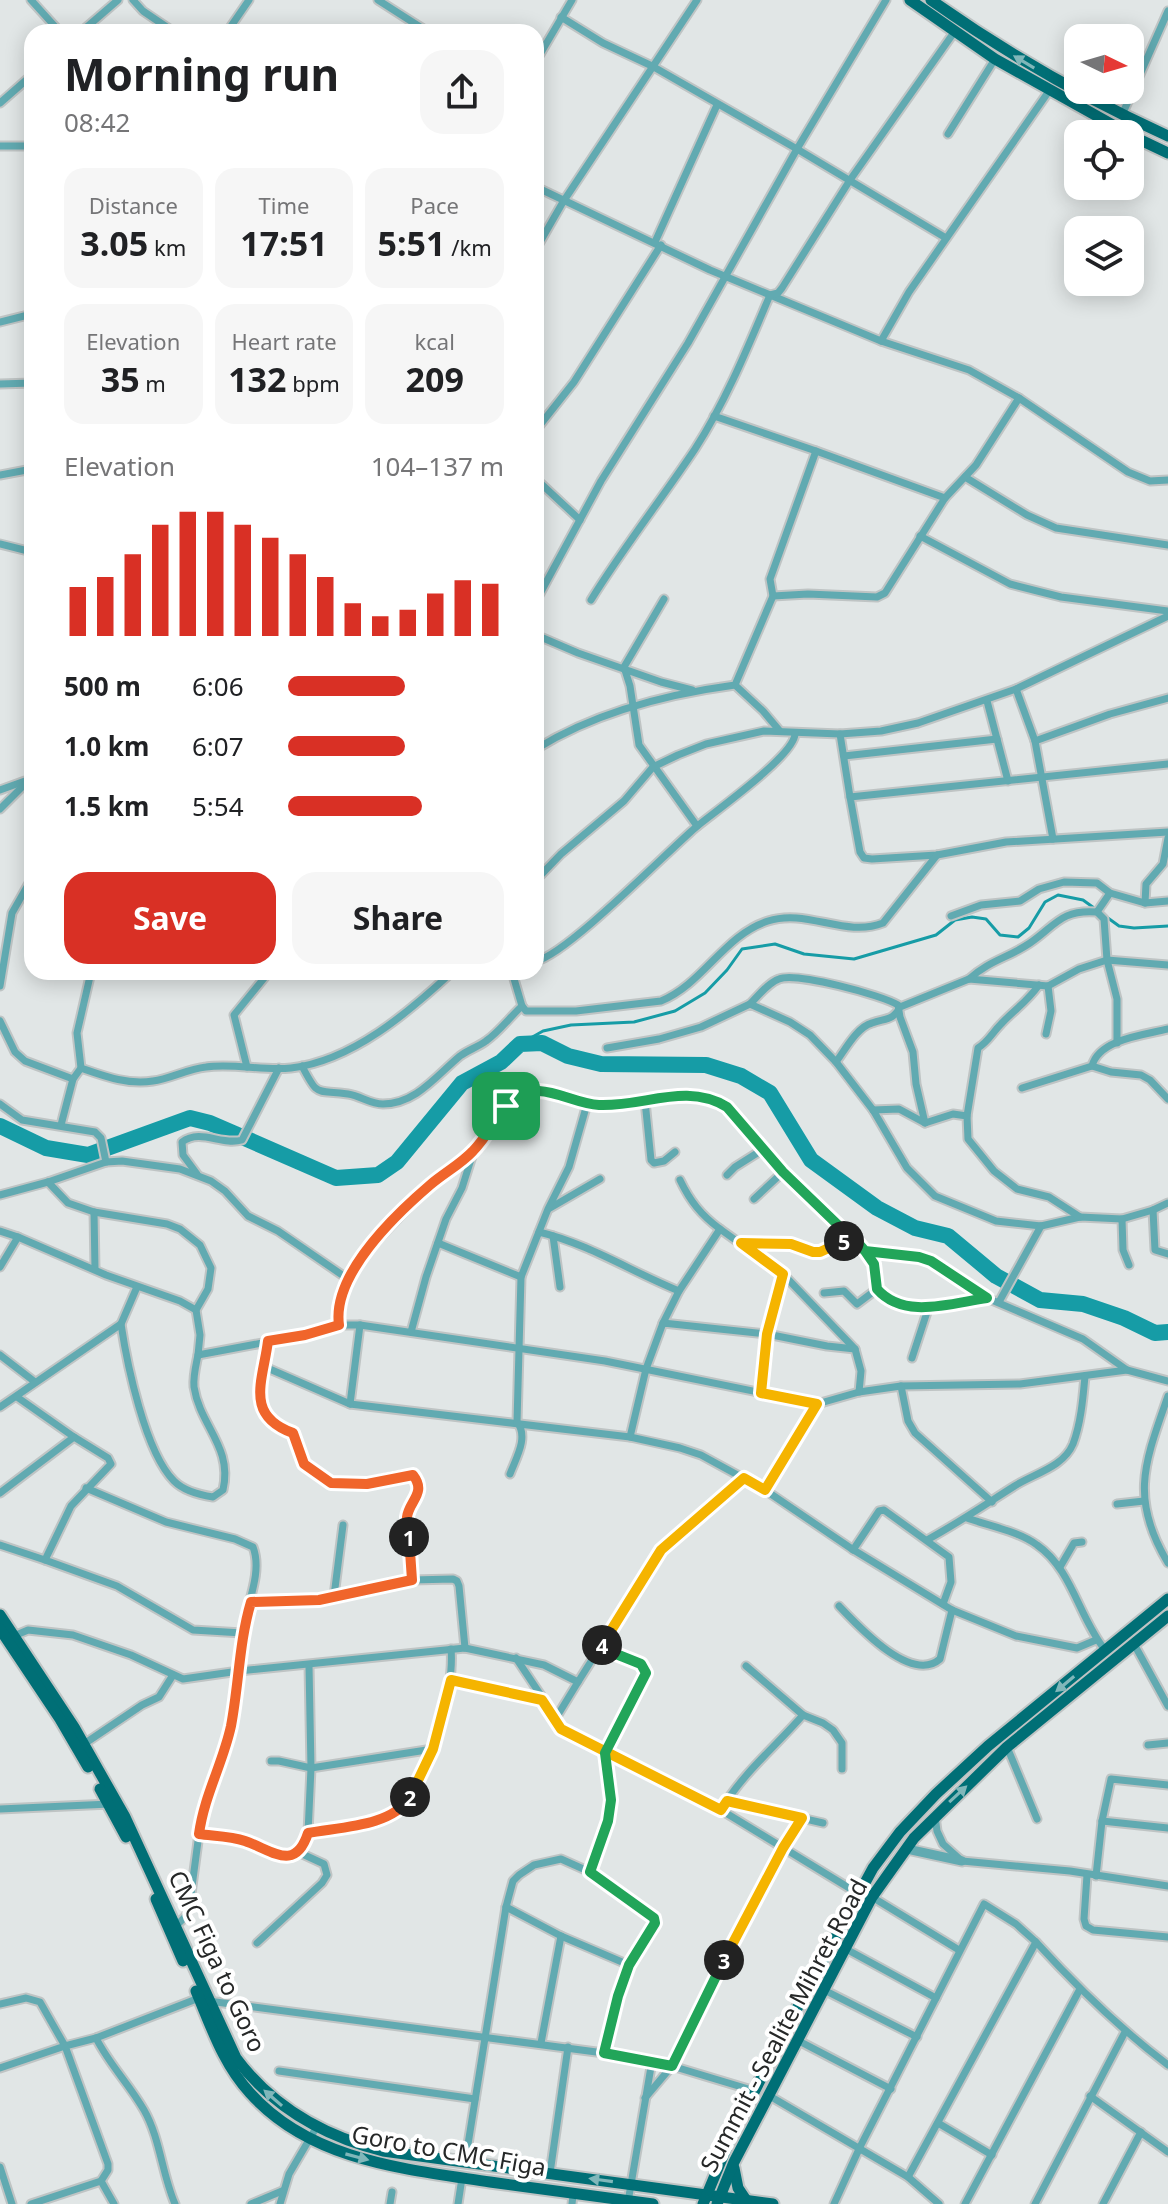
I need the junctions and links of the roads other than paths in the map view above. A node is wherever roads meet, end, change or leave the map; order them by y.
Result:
1 (31, 0) edge
2 (118, 0) edge
3 (133, 0) edge
4 (249, 0) edge
5 (378, 0) edge
6 (572, 0) edge
7 (697, 0) edge
8 (886, 0) edge
9 (910, 0) edge
10 (931, 0) edge
11 (1168, 11) edge
12 (561, 17) junction
13 (53, 24) edge
14 (92, 24) edge
15 (162, 24) edge
16 (232, 24) edge
17 (416, 24) edge
18 (955, 31) junction
19 (544, 47) edge
20 (995, 59) junction
21 (652, 66) junction
22 (24, 82) edge
23 (1049, 91) junction
24 (0, 103) edge
25 (717, 105) junction
26 (1122, 115) junction
27 (1103, 120) edge
28 (948, 134) dead end
29 (1168, 136) edge
30 (1144, 141) edge
31 (0, 146) edge
32 (24, 146) edge
33 (797, 149) junction
34 (1168, 153) edge
35 (850, 180) junction
36 (544, 191) edge
37 (563, 202) junction
38 (544, 235) edge
39 (946, 238) junction
40 (658, 244) junction
41 (726, 275) junction
42 (770, 295) junction
43 (24, 316) edge
44 (0, 322) edge
45 (881, 341) junction
46 (24, 383) edge
47 (0, 384) edge
48 (1019, 398) junction
49 (714, 416) junction
50 (544, 421) edge
51 (816, 451) junction
52 (24, 470) edge
53 (0, 475) edge
54 (965, 477) junction
55 (1168, 480) edge
56 (544, 486) edge
57 (945, 498) junction
58 (580, 520) junction
59 (920, 536) junction
60 (0, 544) edge
61 (1168, 545) edge
62 (24, 550) edge
63 (544, 586) edge
64 (773, 596) junction
65 (664, 599) dead end
66 (591, 600) dead end
67 (1168, 614) edge
68 (544, 638) edge
69 (624, 667) junction
70 (735, 685) junction
71 (1016, 689) junction
72 (694, 691) junction
73 (1168, 698) edge
74 (987, 701) junction
75 (632, 707) junction
76 (779, 730) junction
77 (795, 734) junction
78 (840, 734) junction
79 (997, 739) junction
80 (1035, 741) junction
81 (544, 746) edge
82 (844, 756) junction
83 (1168, 764) edge
84 (653, 767) junction
85 (1043, 777) junction
86 (24, 781) edge
87 (1008, 781) junction
88 (24, 785) edge
89 (0, 790) edge
90 (850, 797) junction
91 (0, 809) edge
92 (697, 826) junction
93 (1168, 832) edge
94 (1168, 838) edge
95 (1053, 839) junction
96 (937, 855) junction
97 (544, 872) edge
98 (24, 892) edge
99 (1110, 893) junction
100 (1168, 901) edge
101 (1145, 903) junction
102 (1097, 912) junction
103 (951, 916) dead end
104 (544, 959) edge
105 (1107, 960) junction
106 (1168, 965) edge
107 (969, 979) junction
108 (89, 980) edge
109 (262, 980) edge
110 (442, 980) edge
111 (514, 980) edge
112 (0, 986) edge
113 (1044, 986) junction
114 (750, 1004) junction
115 (522, 1006) junction
116 (900, 1007) junction
117 (0, 1021) edge
118 (1168, 1029) edge
119 (1046, 1034) dead end
120 (1117, 1043) junction
121 (607, 1048) dead end
122 (836, 1062) junction
123 (302, 1066) junction
124 (1092, 1066) junction
125 (247, 1067) junction
126 (81, 1068) junction
127 (279, 1068) junction
128 (73, 1079) junction
129 (1022, 1088) dead end
130 (525, 1093) junction
131 (1168, 1099) edge
132 (645, 1101) junction
133 (0, 1104) edge
134 (587, 1104) junction
135 (873, 1110) junction
136 (967, 1116) junction
137 (925, 1123) junction
138 (61, 1125) junction
139 (528, 1126) dead end
140 (762, 1150) junction
141 (474, 1151) junction
142 (675, 1152) dead end
143 (106, 1162) junction
144 (783, 1172) junction
145 (197, 1175) junction
146 (727, 1175) dead end
147 (600, 1179) dead end
148 (680, 1180) dead end
149 (48, 1182) junction
150 (0, 1195) edge
151 (754, 1199) dead end
152 (1168, 1203) edge
153 (548, 1209) junction
154 (1153, 1210) junction
155 (94, 1212) junction
156 (1080, 1217) junction
157 (1122, 1219) junction
158 (1041, 1226) junction
159 (720, 1229) junction
160 (0, 1231) edge
161 (539, 1232) junction
162 (553, 1236) junction
163 (18, 1237) junction
164 (853, 1237) junction
165 (438, 1243) junction
166 (741, 1243) junction
167 (865, 1251) junction
168 (1168, 1254) edge
169 (1129, 1265) dead end
170 (0, 1267) edge
171 (95, 1269) junction
172 (783, 1274) junction
173 (521, 1277) junction
174 (348, 1279) junction
175 (137, 1287) junction
176 (560, 1287) dead end
177 (877, 1289) junction
178 (679, 1291) junction
179 (824, 1293) dead end
180 (987, 1298) junction
181 (999, 1302) junction
182 (929, 1306) junction
183 (196, 1310) junction
184 (663, 1323) junction
185 (121, 1324) junction
186 (339, 1325) junction
187 (360, 1325) junction
188 (411, 1332) junction
189 (767, 1334) junction
190 (268, 1341) junction
191 (519, 1349) junction
192 (855, 1349) junction
193 (0, 1355) edge
194 (198, 1355) junction
195 (912, 1358) dead end
196 (265, 1367) junction
197 (646, 1369) junction
198 (1127, 1370) junction
199 (1085, 1376) junction
200 (1168, 1381) edge
201 (35, 1382) junction
202 (901, 1386) junction
203 (859, 1392) junction
204 (761, 1393) junction
205 (1168, 1396) edge
206 (17, 1397) junction
207 (350, 1404) junction
208 (817, 1404) junction
209 (0, 1407) edge
210 (517, 1422) junction
211 (74, 1437) junction
212 (630, 1437) junction
213 (510, 1474) dead end
214 (744, 1478) junction
215 (86, 1488) junction
216 (765, 1490) junction
217 (0, 1493) edge
218 (1144, 1501) junction
219 (992, 1502) junction
220 (1117, 1504) dead end
221 (967, 1518) junction
222 (343, 1525) dead end
223 (927, 1540) junction
224 (1082, 1542) dead end
225 (0, 1545) edge
226 (853, 1550) junction
227 (45, 1560) junction
228 (1168, 1563) edge
229 (1060, 1567) junction
230 (412, 1580) junction
231 (334, 1596) junction
232 (1168, 1599) edge
233 (251, 1602) junction
234 (943, 1604) junction
235 (839, 1606) dead end
236 (952, 1610) junction
237 (0, 1615) edge
238 (1159, 1618) edge
239 (0, 1629) edge
240 (242, 1633) junction
241 (14, 1636) junction
242 (1096, 1640) junction
243 (1134, 1644) junction
244 (465, 1648) junction
245 (601, 1648) junction
246 (451, 1649) junction
247 (1105, 1650) junction
248 (516, 1658) junction
249 (309, 1666) junction
250 (746, 1666) dead end
251 (239, 1671) junction
252 (173, 1675) junction
253 (451, 1680) junction
254 (578, 1682) junction
255 (542, 1700) junction
256 (1168, 1706) edge
257 (803, 1715) junction
258 (556, 1718) junction
259 (1168, 1733) edge
260 (1166, 1743) edge
261 (84, 1744) junction
262 (1148, 1745) dead end
263 (1007, 1747) junction
264 (433, 1749) junction
265 (605, 1753) junction
266 (271, 1761) dead end
267 (311, 1768) junction
268 (842, 1769) dead end
269 (1168, 1785) edge
270 (727, 1801) junction
271 (112, 1804) junction
272 (0, 1809) edge
273 (721, 1810) junction
274 (935, 1816) junction
275 (802, 1818) junction
276 (1037, 1819) dead end
277 (1102, 1821) junction
278 (823, 1823) dead end
279 (1168, 1828) edge
280 (308, 1833) junction
281 (199, 1834) junction
282 (783, 1848) junction
283 (907, 1849) junction
284 (298, 1852) junction
285 (962, 1861) junction
286 (590, 1872) junction
287 (1092, 1876) junction
288 (1168, 1886) edge
289 (859, 1894) junction
290 (872, 1897) junction
291 (506, 1907) junction
292 (177, 1925) junction
293 (561, 1936) junction
294 (1168, 1937) edge
295 (1036, 1942) junction
296 (257, 1943) dead end
297 (846, 1949) junction
298 (959, 1950) junction
299 (629, 1965) junction
300 (1080, 1989) junction
301 (824, 1990) junction
302 (936, 1998) junction
303 (0, 2004) edge
304 (204, 2004) junction
305 (1125, 2032) junction
306 (483, 2036) junction
307 (917, 2037) junction
308 (96, 2038) junction
309 (797, 2040) junction
310 (541, 2043) junction
311 (65, 2046) junction
312 (568, 2047) junction
313 (604, 2053) junction
314 (652, 2061) junction
315 (1168, 2065) edge
316 (672, 2066) junction
317 (0, 2068) edge
318 (279, 2071) dead end
319 (891, 2089) junction
320 (755, 2091) junction
321 (768, 2095) junction
322 (1090, 2096) junction
323 (645, 2098) junction
324 (475, 2099) junction
325 (938, 2123) junction
326 (1141, 2132) junction
327 (313, 2133) junction
328 (860, 2147) junction
329 (1168, 2152) edge
330 (992, 2155) junction
331 (734, 2162) junction
332 (465, 2163) junction
333 (0, 2167) edge
334 (550, 2173) junction
335 (908, 2177) junction
336 (462, 2178) junction
337 (101, 2181) junction
338 (630, 2184) junction
339 (282, 2191) junction
340 (392, 2192) dead end
341 (573, 2199) edge
342 (705, 2199) edge
343 (718, 2200) edge
344 (746, 2200) junction
345 (628, 2202) edge
346 (12, 2204) edge
347 (31, 2204) edge
348 (114, 2204) edge
349 (175, 2204) edge
350 (251, 2204) edge
351 (280, 2204) edge
352 (390, 2204) edge
353 (458, 2204) edge
354 (653, 2204) edge
355 (773, 2204) edge
356 (834, 2204) edge
357 (939, 2204) edge
358 (965, 2204) edge
359 (1035, 2204) edge
360 (1103, 2204) edge

1 - 13 street
2 - 14 street
3 - 15 street
4 - 16 street
5 - 17 street
6 - 12 street
7 - 21 street
8 - 33 street
9 - 18 main road
26 -> 10 main road
11 - 26 street
12 - 19 street
12 - 21 street
18 - 20 main road
18 - 35 street
20 - 23 main road
20 - 28 street
21 - 25 street
21 - 37 street
22 - 24 street
23 - 27 main road
23 - 39 street
25 - 33 street
25 - 40 street
26 - 29 main road
30 - 34 main road
31 - 32 street
33 - 35 street
33 - 41 street
35 - 39 street
35 - 42 street
36 - 37 street
37 - 38 street
37 - 40 street
39 - 45 street
40 - 41 street
40 - 50 street
41 - 42 street
41 - 58 street
42 - 45 street
42 - 49 street
43 - 44 street
45 - 48 street
46 - 47 street
48 - 54 street
48 - 55 street
49 - 51 street
49 - 66 street
51 - 57 street
51 - 64 street
52 - 53 street
54 - 57 street
54 - 61 street
56 - 58 street
57 - 59 street
58 - 63 street
59 - 64 street
59 - 67 street
60 - 62 street
64 - 70 street
65 - 69 street
67 - 71 street
68 - 69 street
69 - 72 street
69 - 75 street
70 - 72 street
70 - 76 street
71 - 74 street
71 - 80 street
72 - 75 street
73 - 80 street
74 - 78 street
74 - 79 street
75 - 81 street
75 - 84 street
76 - 77 street
76 - 84 street
77 - 78 street
77 - 92 street
78 - 82 street
79 - 82 street
79 - 87 street
80 - 85 street
82 - 90 street
83 - 85 street
84 - 92 street
84 - 97 street
85 - 87 street
85 - 95 street
86 - 89 street
87 - 90 street
88 - 91 street
90 - 96 street
92 - 104 street
93 - 95 street
94 - 101 street
95 - 96 street
96 - 115 street
98 - 112 street
99 - 101 street
99 - 102 street
99 - 103 street
100 - 101 street
102 - 105 street
102 - 107 street
105 - 106 street
105 - 113 street
105 - 120 street
107 - 113 street
107 - 116 street
108 - 126 street
109 - 125 street
110 - 123 street
111 - 115 street
113 - 119 street
113 - 136 street
114 - 116 street
114 - 121 street
114 - 122 street
115 - 123 street
116 - 122 street
116 - 137 street
117 - 128 street
118 - 120 street
120 - 124 street
122 - 135 street
123 - 127 street
124 - 129 street
124 - 131 street
125 - 126 street
125 - 127 street
126 - 128 street
127 - 145 street
128 - 138 street
130 - 134 street
130 - 139 street
130 - 141 street
132 - 134 street
132 - 140 street
132 - 142 street
133 - 138 street
134 - 153 street
135 - 137 street
135 - 158 street
136 - 137 street
136 - 156 street
138 - 143 street
140 - 144 street
140 - 146 street
141 - 165 street
141 - 174 street
143 - 145 street
143 - 149 street
144 - 151 street
144 - 164 street
145 - 174 street
147 - 153 street
148 - 159 street
149 - 150 street
149 - 155 street
152 - 154 street
153 - 161 street
154 - 157 street
154 - 168 street
155 - 171 street
155 - 183 street
156 - 157 street
156 - 158 street
157 - 169 street
158 - 181 street
159 - 166 street
159 - 178 street
160 - 163 street
161 - 162 street
161 - 173 street
162 - 176 street
162 - 178 street
163 - 170 street
163 - 171 street
164 - 166 street
164 - 167 street
165 - 173 street
165 - 188 street
166 - 172 street
167 - 177 street
167 - 180 street
171 - 175 street
172 - 189 street
172 - 192 street
173 - 191 street
174 - 186 street
175 - 183 street
175 - 185 street
177 - 179 street
177 - 182 street
178 - 184 street
180 - 181 street
180 - 182 street
181 - 198 street
182 - 195 street
183 - 194 street
184 - 189 street
184 - 197 street
185 - 194 street
185 - 201 street
186 - 187 street
186 - 190 street
187 - 188 street
187 - 207 street
188 - 191 street
189 - 192 street
189 - 204 street
190 - 194 street
190 - 196 street
191 - 197 street
191 - 210 street
192 - 203 street
193 - 201 street
196 - 207 street
196 - 230 street
197 - 204 street
197 - 212 street
198 - 199 street
198 - 200 street
199 - 202 street
199 - 219 street
201 - 206 street
202 - 203 street
202 - 219 street
203 - 208 street
204 - 208 street
205 - 218 street
206 - 209 street
206 - 211 street
207 - 210 street
208 - 216 street
210 - 212 street
210 - 213 street
211 - 215 street
211 - 217 street
212 - 214 street
214 - 216 street
214 - 245 street
215 - 227 street
215 - 233 street
216 - 226 street
218 - 220 street
218 - 228 street
219 - 221 street
221 - 223 street
221 - 229 street
222 - 231 street
223 - 226 street
223 - 234 street
224 - 229 street
225 - 227 street
226 - 234 street
227 - 240 street
229 - 242 street
230 - 231 street
230 - 244 street
231 - 233 street
232 - 238 main road
233 - 240 street
234 - 236 street
235 - 236 street
236 - 242 street
237 - 241 main road, CMC Figa to Goro
238 - 243 main road, Summit - Sealite Mihret Road
238 - 247 main road
239 - 271 main road
240 - 251 street
241 - 252 street
241 - 261 main road, CMC Figa to Goro
242 - 247 street
243 - 256 street
243 - 263 main road, Summit - Sealite Mihret Road
244 - 246 street
244 - 248 street
245 - 254 street
245 - 265 street
246 - 249 street
246 - 253 street
247 -> 289 main road
248 - 254 street
248 - 255 street
249 - 251 street
249 - 267 street
250 - 257 street
251 - 252 street
251 - 281 street
252 - 261 street
253 - 255 street
253 - 264 street
254 - 258 street
255 - 258 street
257 - 268 street
257 - 270 street
258 - 265 street
259 - 260 street
260 - 262 street
261 - 271 main road, CMC Figa to Goro
274 -> 263 main road, Summit - Sealite Mihret Road
263 - 276 street
264 - 267 street
264 - 280 street
265 - 273 street
265 - 286 street
266 - 267 street
267 - 280 street
269 - 277 street
270 - 273 street
270 - 275 street
271 - 272 street
271 - 292 main road, CMC Figa to Goro
271 - 304 main road
273 - 282 street
274 - 283 main road, Summit - Sealite Mihret Road
274 - 285 street
275 - 278 street
275 - 282 street
277 - 279 street
277 - 287 street
280 - 284 street
281 - 284 street
281 - 292 street
282 - 289 street
282 - 316 street
283 - 285 street
283 - 290 main road, Summit - Sealite Mihret Road
284 - 296 street
285 - 287 street
286 - 291 street
286 - 299 street
287 - 288 street
287 - 294 street
289 - 320 main road
290 - 297 main road, Summit - Sealite Mihret Road
290 - 298 street
291 - 293 street
291 - 306 street
292 - 304 main road, CMC Figa to Goro
293 - 299 street
293 - 310 street
295 - 298 street
295 - 300 street
295 - 325 street
297 - 301 main road, Summit - Sealite Mihret Road
297 - 302 street
298 - 302 street
299 - 313 street
300 - 305 street
300 - 330 street
301 - 307 street
301 - 309 main road, Summit - Sealite Mihret Road
302 - 307 street
303 - 311 street
304 - 306 street
304 - 308 street
304 - 327 main road, CMC Figa to Goro
305 - 315 street
305 - 322 street
306 - 310 street
306 - 324 street
307 - 319 street
308 - 311 street
308 - 349 street
309 - 319 street
309 - 321 main road, Summit - Sealite Mihret Road
310 - 312 street
311 - 317 street
311 - 337 street
312 - 313 street
312 - 334 street
313 - 314 street
314 - 316 street
314 - 323 street
316 - 320 street
316 - 323 street
318 - 324 street
319 - 328 street
320 - 342 main road
321 - 328 street
321 - 331 main road, Summit - Sealite Mihret Road
322 - 326 street
322 - 359 street
323 - 338 street
324 - 332 street
325 - 330 street
325 - 335 street
326 - 329 street
326 - 360 street
327 - 332 main road, CMC Figa to Goro
327 -> 336 main road, Goro to CMC Figa
327 - 339 street
328 - 335 street
328 - 356 street
330 - 358 street
331 - 343 main road, Summit - Sealite Mihret Road
331 - 344 main road
332 - 334 main road, CMC Figa to Goro
333 - 346 street
338 -> 334 main road, CMC Figa to Goro
335 - 357 street
336 - 341 main road, Goro to CMC Figa
336 - 353 street
337 - 347 street
337 - 348 street
338 - 342 main road, CMC Figa to Goro
338 - 345 street
339 - 350 street
339 - 351 street
340 - 352 street
341 - 345 main road, Goro to CMC Figa
342 - 343 main road, CMC Figa to Goro
343 - 344 main road, CMC Figa to Goro
344 - 355 main road, CMC Figa to Goro
345 - 354 main road, Goro to CMC Figa

